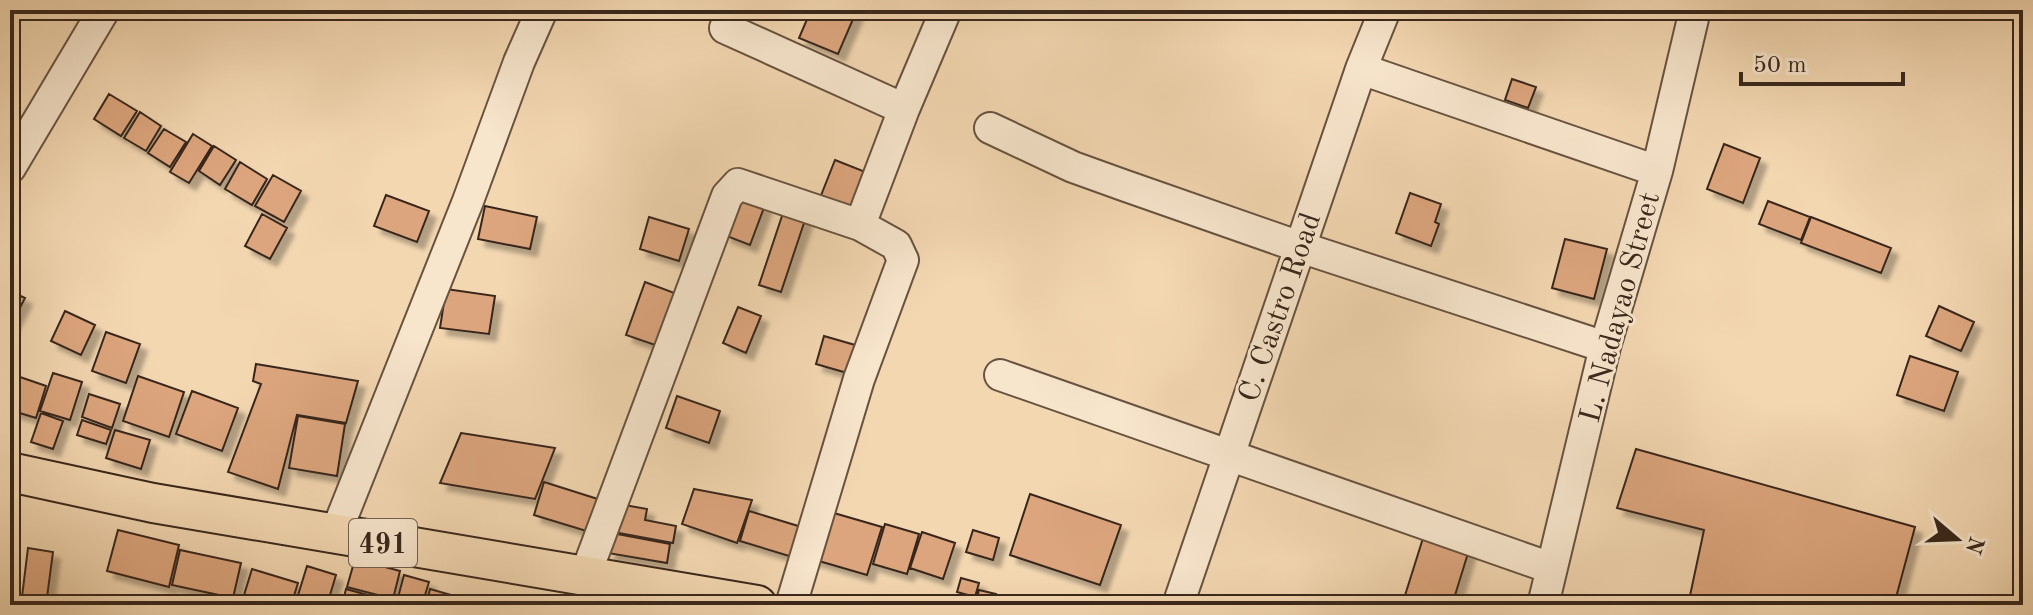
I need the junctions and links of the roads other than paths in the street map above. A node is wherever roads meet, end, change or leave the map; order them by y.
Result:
1 (104, 10) edge
2 (542, 10) edge
3 (946, 10) edge
4 (1385, 10) edge
5 (1695, 10) edge
6 (725, 28) dead end
7 (1361, 69) junction
8 (904, 109) junction
9 (990, 128) dead end
10 (10, 168) edge
11 (1657, 171) junction
12 (860, 225) junction
13 (1300, 247) junction
14 (1605, 347) junction
15 (1000, 375) dead end
16 (1228, 456) junction
17 (10, 472) edge
18 (335, 535) junction
19 (1551, 568) junction
20 (585, 576) junction
21 (757, 605) edge
22 (791, 605) edge
23 (1178, 605) edge
24 (1543, 605) edge

1 - 10 street
2 - 18 street
3 - 8 street
4 - 7 street, C. Castro Road
5 - 11 street, L. Nadayao Street
6 - 8 street
7 - 11 street
7 - 13 street, C. Castro Road
8 - 12 street
9 - 13 street
11 - 14 street, L. Nadayao Street
12 - 20 street
12 - 22 street
13 - 14 street
13 - 16 street, C. Castro Road
14 - 19 street, L. Nadayao Street
15 - 16 street
16 - 19 street
16 - 23 street, C. Castro Road
17 - 18 main road, 491
18 - 20 main road, 491
19 - 24 street, L. Nadayao Street
20 - 21 main road, 491

